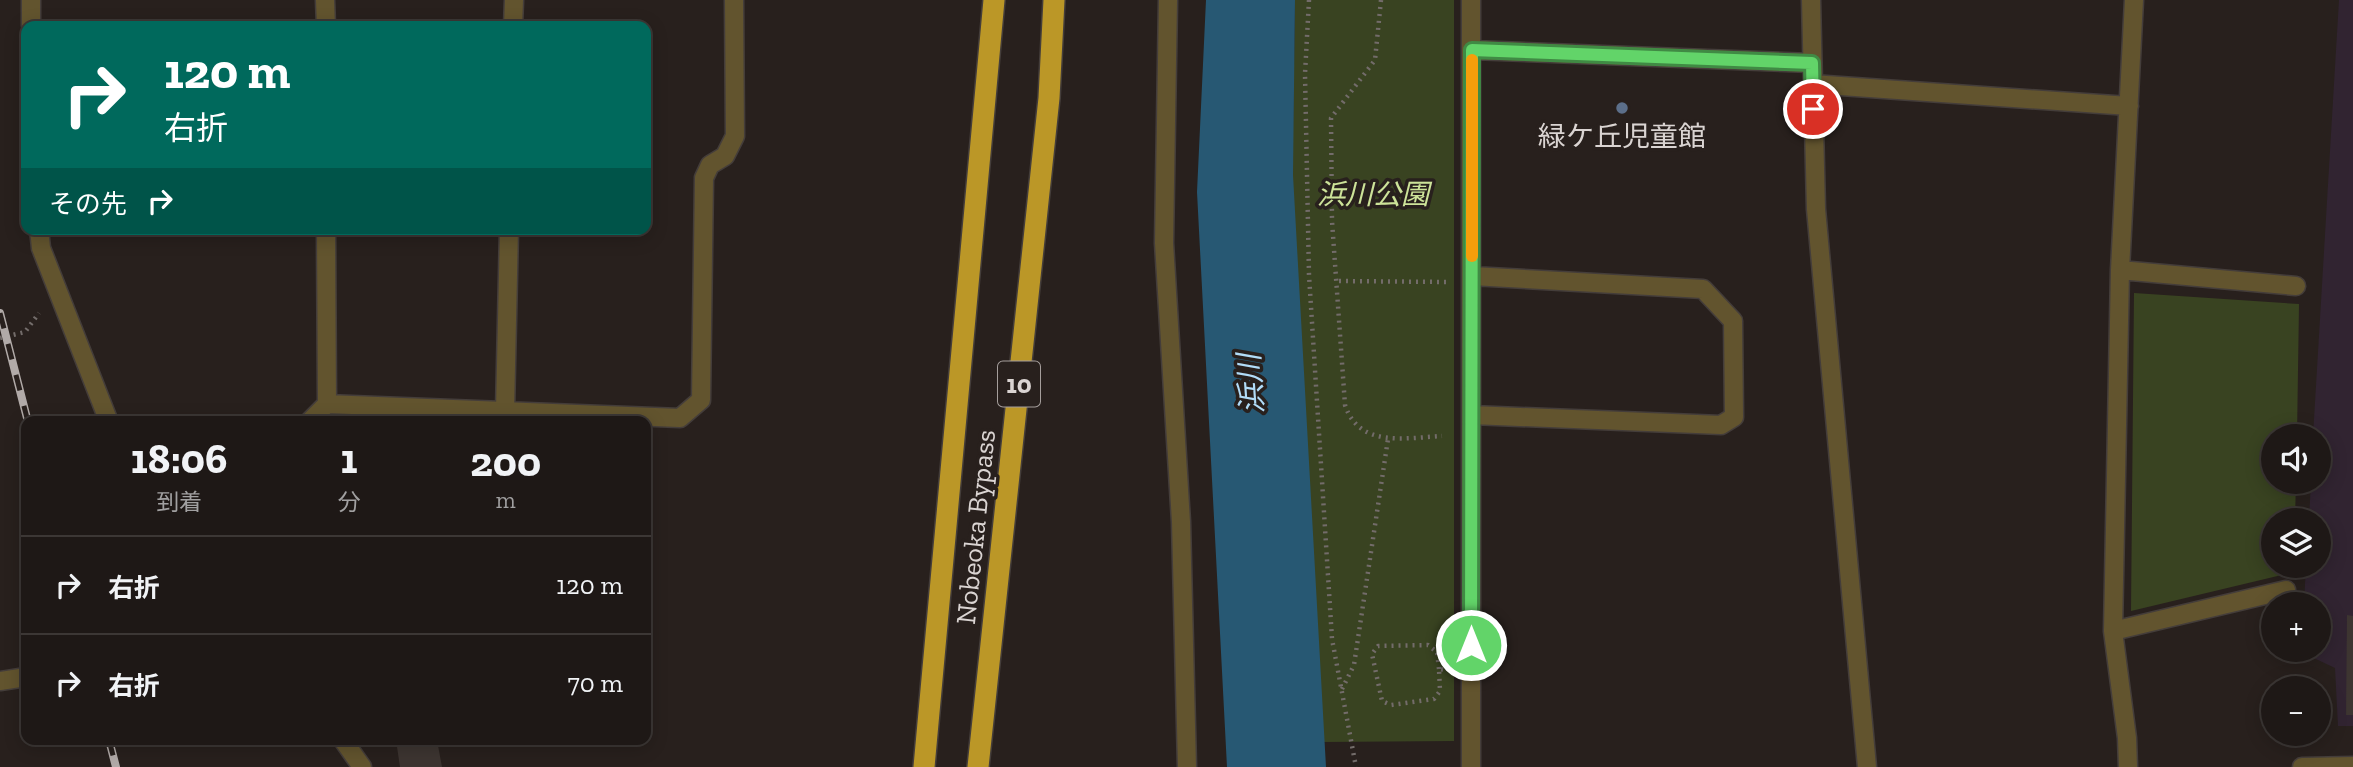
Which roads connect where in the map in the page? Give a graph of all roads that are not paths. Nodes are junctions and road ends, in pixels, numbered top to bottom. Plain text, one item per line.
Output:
1 (31, 0) edge
2 (326, 0) edge
3 (514, 0) edge
4 (734, 0) edge
5 (994, 0) edge
6 (1054, 0) edge
7 (1168, 0) edge
8 (1471, 0) edge
9 (1811, 0) edge
10 (2134, 0) edge
11 (31, 21) edge
12 (326, 21) edge
13 (513, 21) edge
14 (1472, 50) junction
15 (1812, 63) junction
16 (1812, 84) junction
17 (2129, 106) junction
18 (40, 235) edge
19 (326, 235) edge
20 (509, 235) edge
21 (2120, 270) junction
22 (1472, 279) junction
23 (2296, 286) dead end
24 (327, 404) junction
25 (505, 411) junction
26 (1472, 415) junction
27 (107, 416) edge
28 (315, 416) edge
29 (630, 416) edge
30 (651, 417) edge
31 (2286, 590) dead end
32 (2113, 631) junction
33 (21, 678) edge
34 (0, 681) edge
35 (347, 745) edge
36 (2353, 766) edge
37 (362, 767) edge
38 (924, 767) edge
39 (978, 767) edge
40 (1186, 767) edge
41 (1471, 767) edge
42 (1867, 767) edge
43 (2128, 767) edge
44 (2302, 767) edge

1 - 11 street
2 - 12 street
3 - 13 street
4 - 30 street
5 - 38 highway, Nobeoka Bypass / 10
6 - 39 highway, Nobeoka Bypass / 10
7 - 40 street
8 - 14 street
9 - 15 street
10 - 17 street
14 - 15 street
14 - 22 street
15 - 16 street
16 - 17 street
16 - 42 street
17 - 21 street
18 - 27 street
19 - 24 street
20 - 25 street
21 - 23 street
21 - 32 street
22 - 26 street
22 - 26 street
24 - 25 street
24 - 28 street
25 - 29 street
26 - 41 street
31 - 32 street
32 - 43 street
33 - 34 street
35 - 37 street
36 - 44 street

